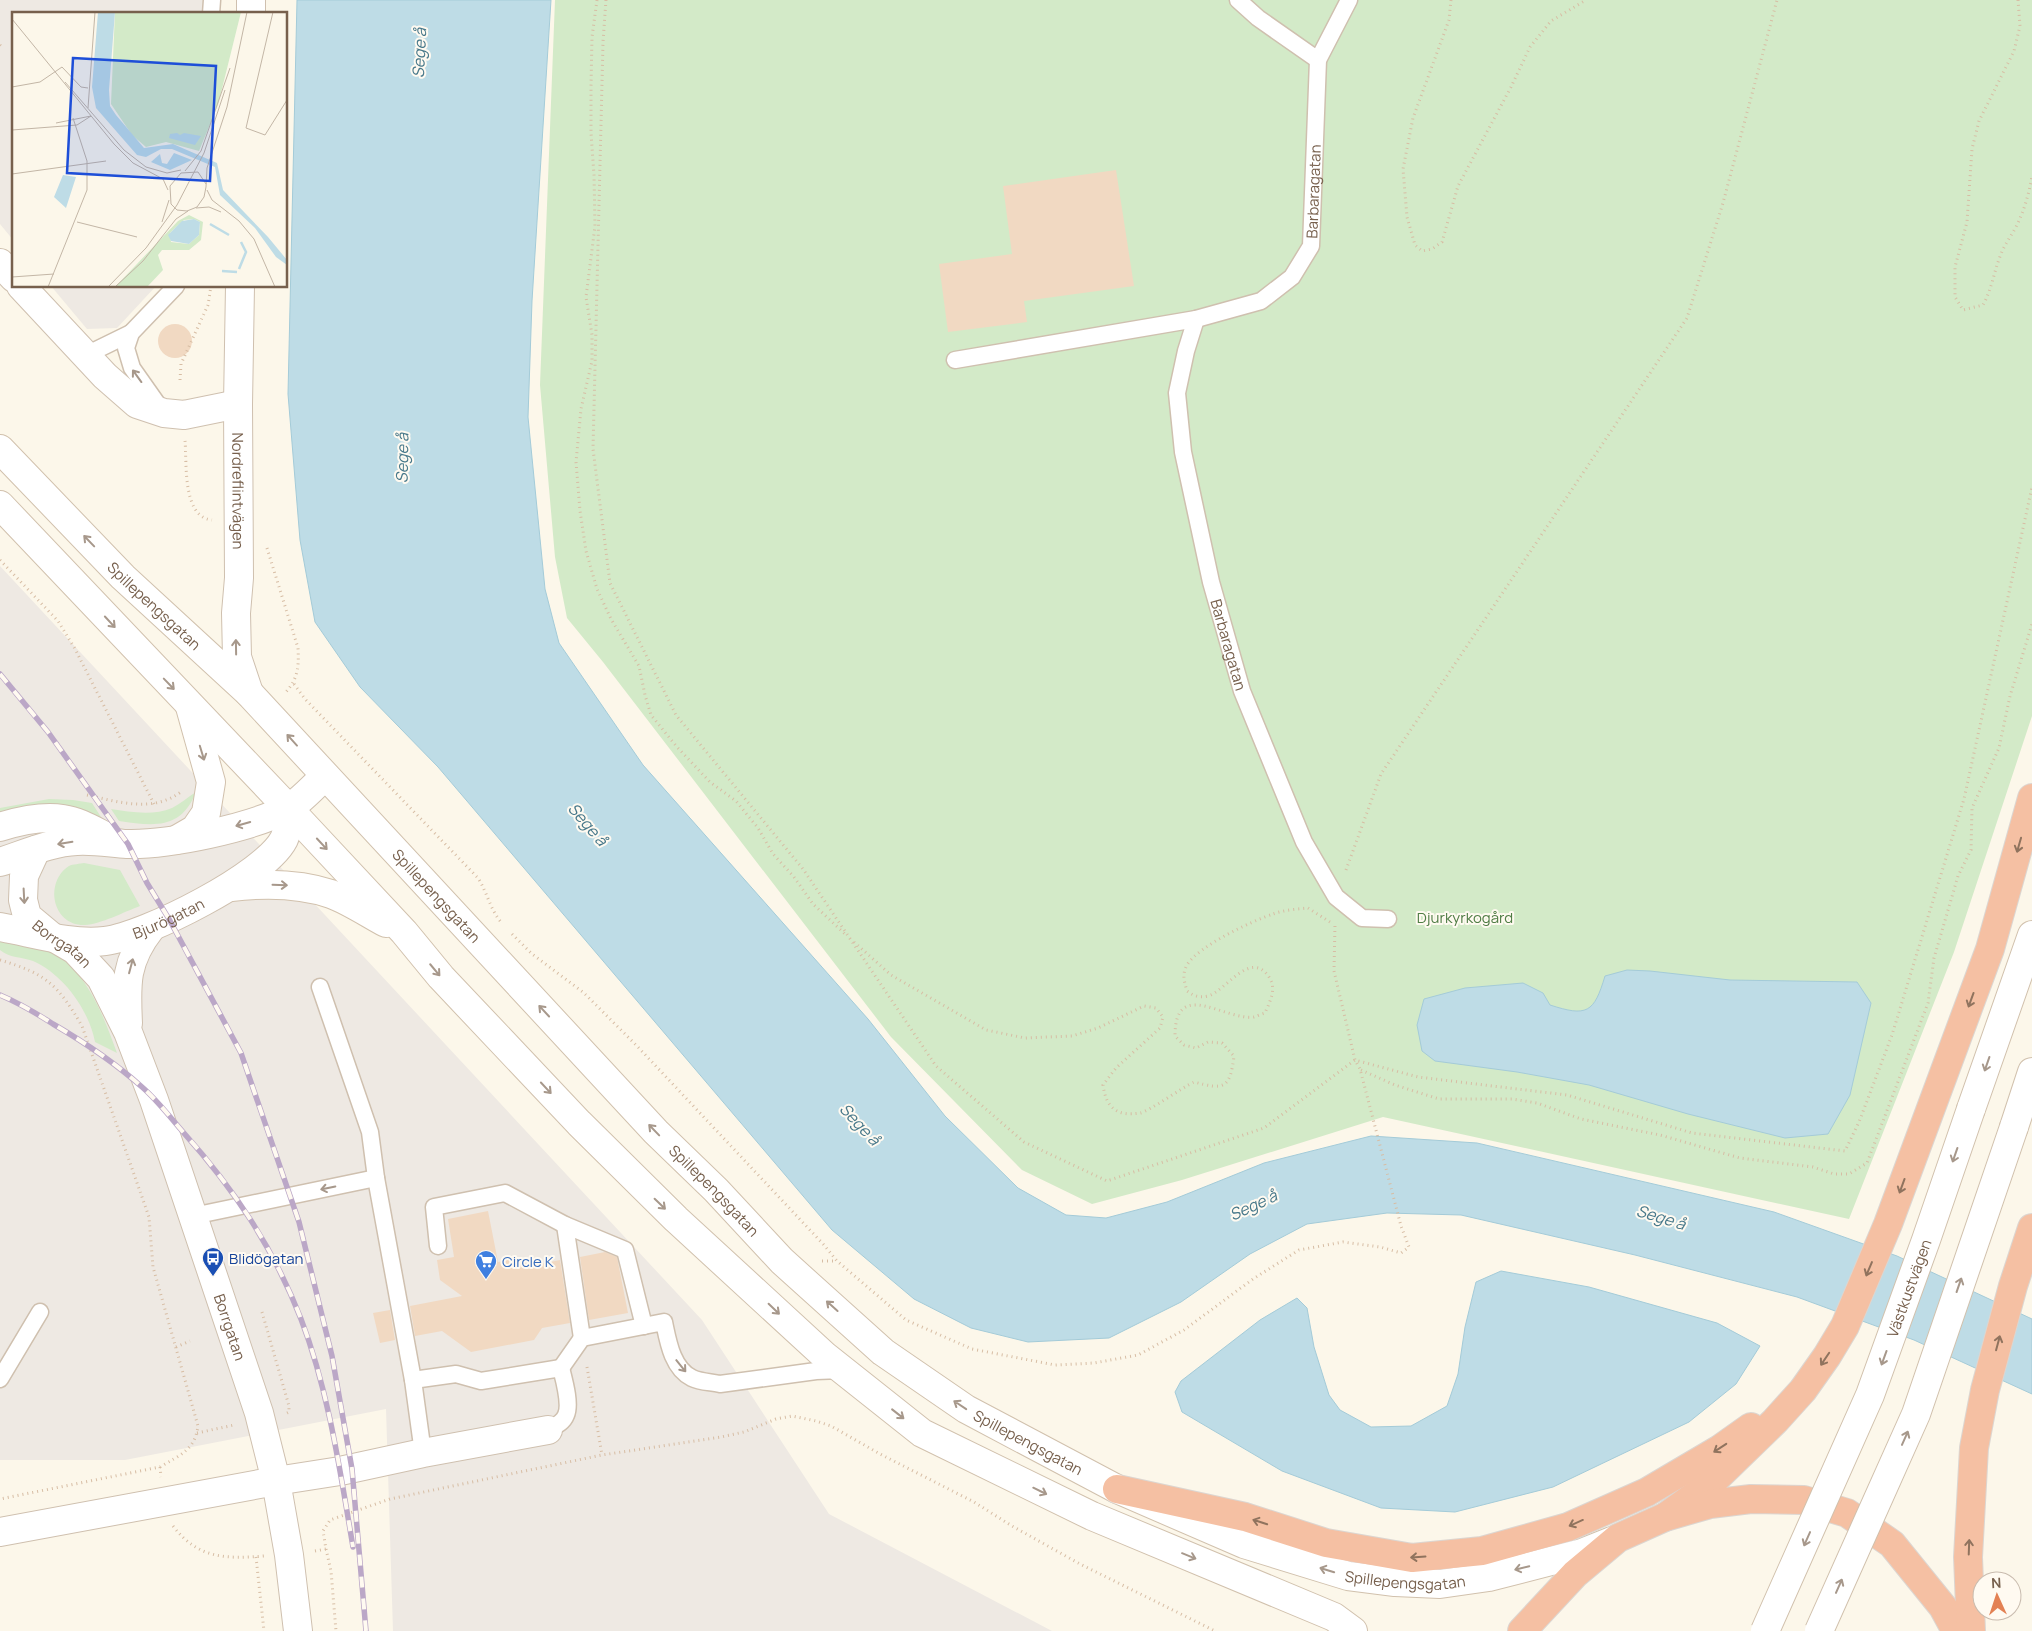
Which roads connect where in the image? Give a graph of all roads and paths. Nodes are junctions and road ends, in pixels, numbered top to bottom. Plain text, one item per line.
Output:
1 (597, 0) edge
2 (606, 0) edge
3 (1238, 0) edge
4 (1349, 0) edge
5 (1451, 0) edge
6 (1586, 0) edge
7 (1777, 0) edge
8 (2018, 0) edge
9 (1318, 60) junction
10 (2032, 176) edge
11 (0, 263) edge
12 (12, 276) edge
13 (23, 288) edge
14 (174, 288) edge
15 (211, 288) edge
16 (240, 288) edge
17 (1196, 318) junction
18 (131, 333) junction
19 (86, 355) junction
20 (956, 360) dead end
21 (180, 380) dead end
22 (238, 404) junction
23 (164, 413) junction
24 (185, 440) dead end
25 (0, 449) edge
26 (2032, 487) edge
27 (0, 505) edge
28 (215, 520) dead end
29 (267, 546) dead end
30 (0, 560) edge
31 (2032, 624) edge
32 (249, 693) junction
33 (189, 706) junction
34 (325, 776) junction
35 (183, 791) dead end
36 (80, 794) dead end
37 (2032, 798) edge
38 (154, 804) junction
39 (289, 809) junction
40 (0, 827) edge
41 (176, 840) junction
42 (119, 843) junction
43 (36, 850) junction
44 (0, 862) edge
45 (231, 886) junction
46 (1336, 897) junction
47 (1388, 919) dead end
48 (502, 924) dead end
49 (1335, 926) junction
50 (0, 927) edge
51 (151, 928) junction
52 (508, 930) dead end
53 (404, 932) junction
54 (51, 936) junction
55 (2032, 936) edge
56 (850, 938) junction
57 (0, 960) edge
58 (320, 987) dead end
59 (128, 1032) junction
60 (1354, 1060) junction
61 (1360, 1069) junction
62 (2032, 1072) edge
63 (376, 1178) junction
64 (193, 1216) junction
65 (565, 1225) junction
66 (2032, 1228) edge
67 (438, 1246) dead end
68 (40, 1312) dead end
69 (644, 1326) junction
70 (582, 1338) junction
71 (190, 1341) dead end
72 (176, 1347) junction
73 (562, 1368) junction
74 (842, 1370) junction
75 (0, 1379) edge
76 (413, 1380) junction
77 (1803, 1390) junction
78 (548, 1430) joint
79 (423, 1453) junction
80 (602, 1455) junction
81 (276, 1481) junction
82 (1117, 1489) junction
83 (0, 1499) edge
84 (165, 1503) junction
85 (1665, 1517) junction
86 (1, 1527) edge
87 (1618, 1538) junction
88 (326, 1549) junction
89 (289, 1554) junction
90 (256, 1557) junction
91 (264, 1631) edge
92 (298, 1631) edge
93 (336, 1631) edge
94 (1215, 1631) edge
95 (1353, 1631) edge
96 (1522, 1631) edge
97 (1765, 1631) edge
98 (1819, 1631) edge
99 (1956, 1631) edge
100 (1971, 1631) edge

1 - 56 path
2 - 56 path
3 - 9 lane
4 - 9 lane, Barbaragatan
5 - 6 path
7 - 46 path
8 - 10 path
9 - 17 lane, Barbaragatan
11 - 12 street
13 - 19 street
14 - 18 lane
15 - 21 path
16 - 22 street, Nordreflintvägen
17 - 20 lane, Barbaragatan
17 - 46 lane, Barbaragatan
18 - 19 lane
23 -> 18 lane
19 - 23 street
22 - 23 street
32 -> 22 street, Nordreflintvägen
24 - 28 path
32 -> 25 street, Spillepengsgatan
26 - 60 path
27 -> 33 street
29 - 48 path
30 - 38 path
31 - 61 path
34 -> 32 street, Spillepengsgatan
33 - 39 street
33 -> 41 street
34 - 39 street
82 -> 34 street, Spillepengsgatan
35 - 38 path
36 - 38 path
37 -> 77 highway
39 -> 41 street
39 - 45 street, Bjurögatan
39 -> 53 street
40 - 42 street
41 - 42 street
42 -> 43 street
43 - 44 street
43 -> 54 street, Borrgatan
45 - 51 street, Bjurögatan
45 -> 53 street
46 - 47 lane, Barbaragatan
46 - 49 path
49 - 56 path
49 - 60 path
50 - 54 street, Bjurögatan
51 - 54 street, Bjurögatan
59 -> 51 street, Borrgatan
52 - 61 path
53 -> 74 street
54 - 59 street, Borrgatan
55 -> 97 street, Västkustvägen, bridge
56 - 60 path
57 - 72 path
58 - 63 lane
59 - 64 street, Borrgatan
60 - 61 path
98 -> 62 street, bridge
63 -> 64 lane
63 - 76 lane
64 - 81 street, Borrgatan
65 - 67 lane
65 - 69 lane
65 - 70 lane
100 -> 66 highway
68 - 75 lane
69 - 70 lane
69 -> 74 lane
70 - 73 lane
70 - 80 path
71 - 72 path
72 - 83 path
73 - 76 lane
73 - 78 lane
74 -> 95 street
76 - 79 lane
77 -> 82 highway
77 - 85 highway
78 - 79 street
79 - 81 street
80 - 88 path
80 - 94 path
81 - 84 street
81 - 89 street, Borrgatan
87 -> 82 street, Spillepengsgatan
84 - 86 street
84 - 90 path
85 - 87 highway
85 - 99 highway
87 - 96 highway
88 - 89 path
88 - 93 path
89 - 90 path
89 - 92 street, Borrgatan
90 - 91 path

